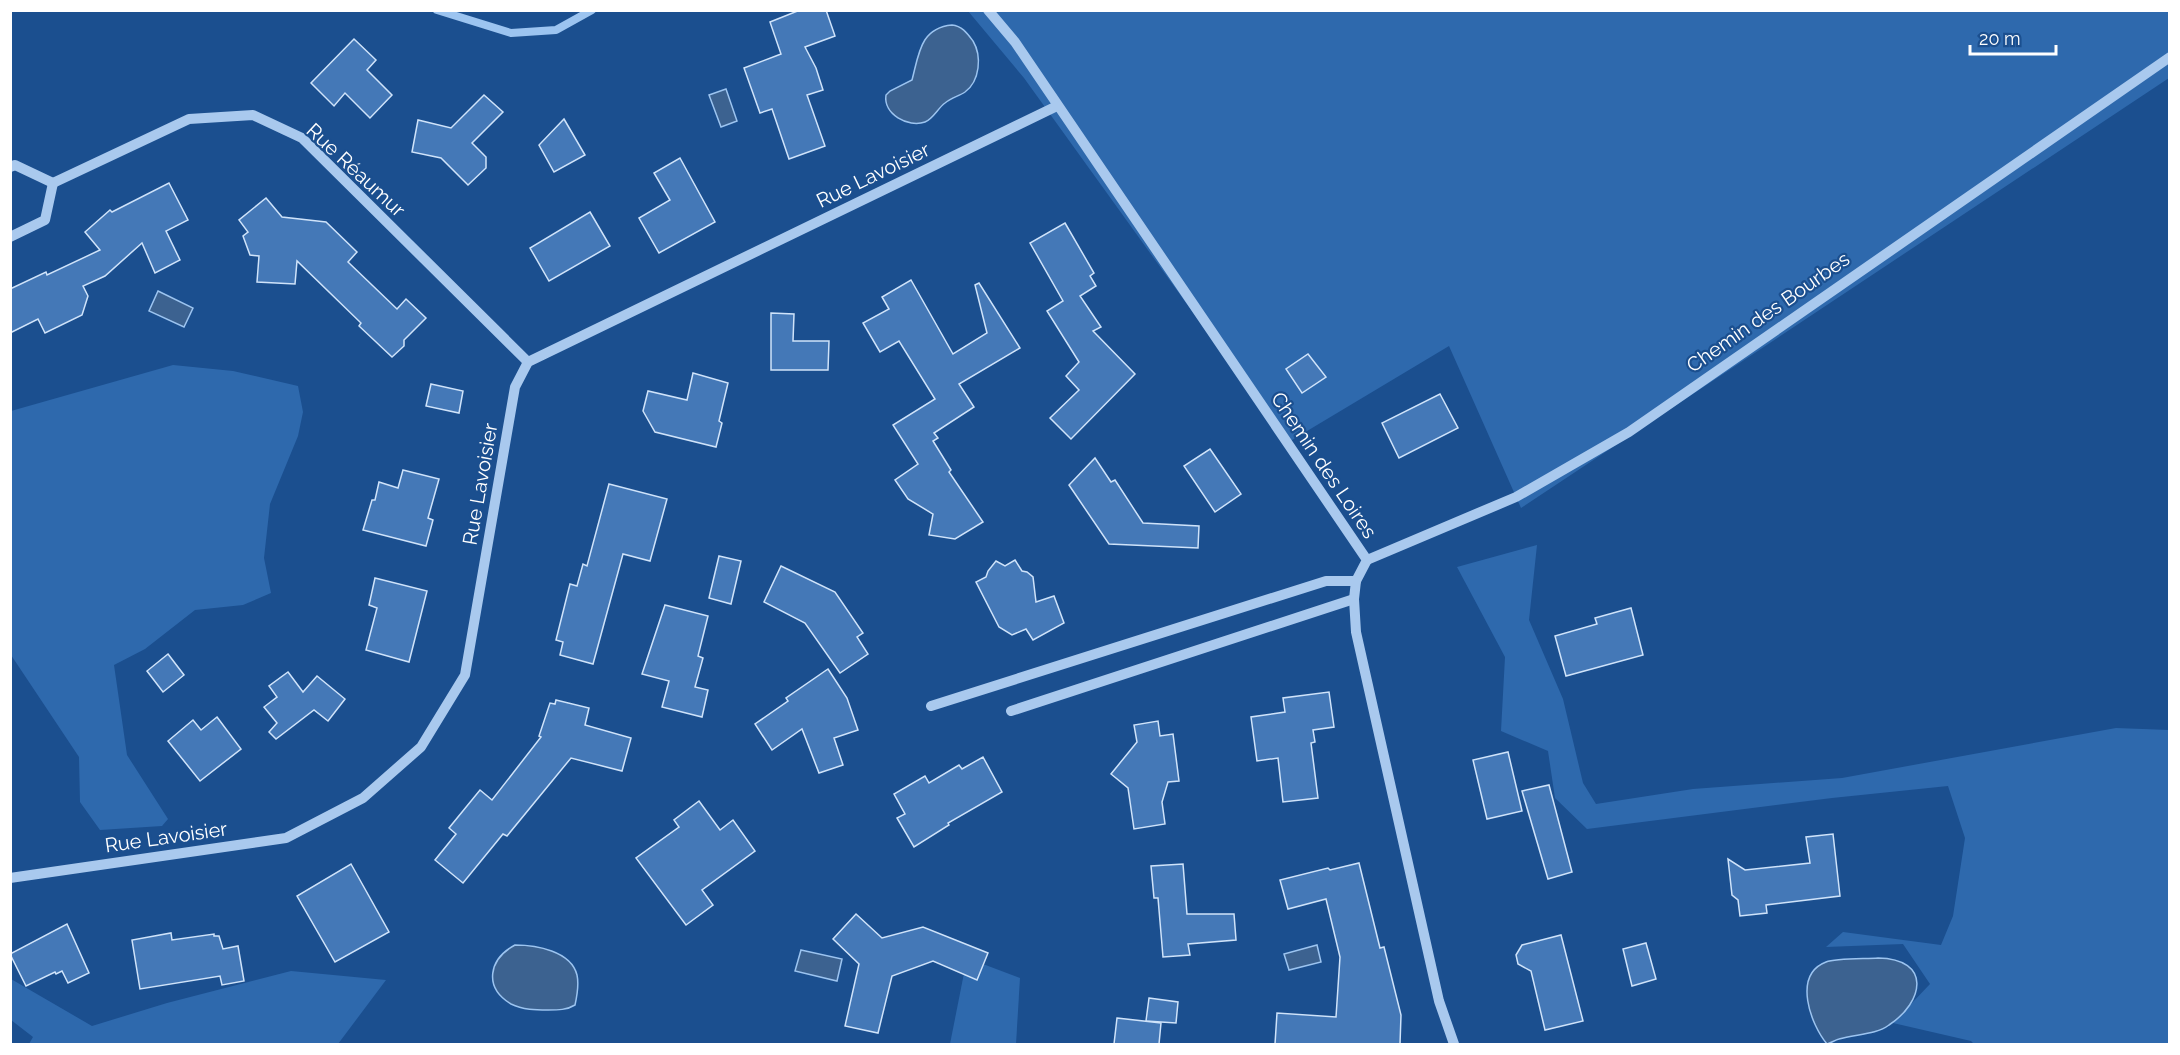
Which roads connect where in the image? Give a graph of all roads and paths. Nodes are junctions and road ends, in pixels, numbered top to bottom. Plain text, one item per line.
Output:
1 (988, 10) edge
2 (2169, 57) edge
3 (1057, 106) junction
4 (10, 167) edge
5 (54, 183) junction
6 (10, 237) edge
7 (528, 362) junction
8 (1367, 560) junction
9 (1356, 581) junction
10 (1354, 599) junction
11 (930, 706) dead end
12 (1011, 711) dead end
13 (10, 878) edge
14 (1454, 1044) edge

1 - 3 street, Chemin des Loires
2 - 8 street, Chemin des Bourbes
3 - 7 street, Rue Lavoisier
3 - 8 street, Chemin des Loires
4 - 5 street
5 - 6 street
5 - 7 street, Rue Réaumur
7 - 13 street, Rue Lavoisier
8 - 9 street, Chemin des Loires
9 - 10 street, Chemin des Loires
9 - 11 street
10 - 12 street
10 - 14 street, Chemin des Loires

